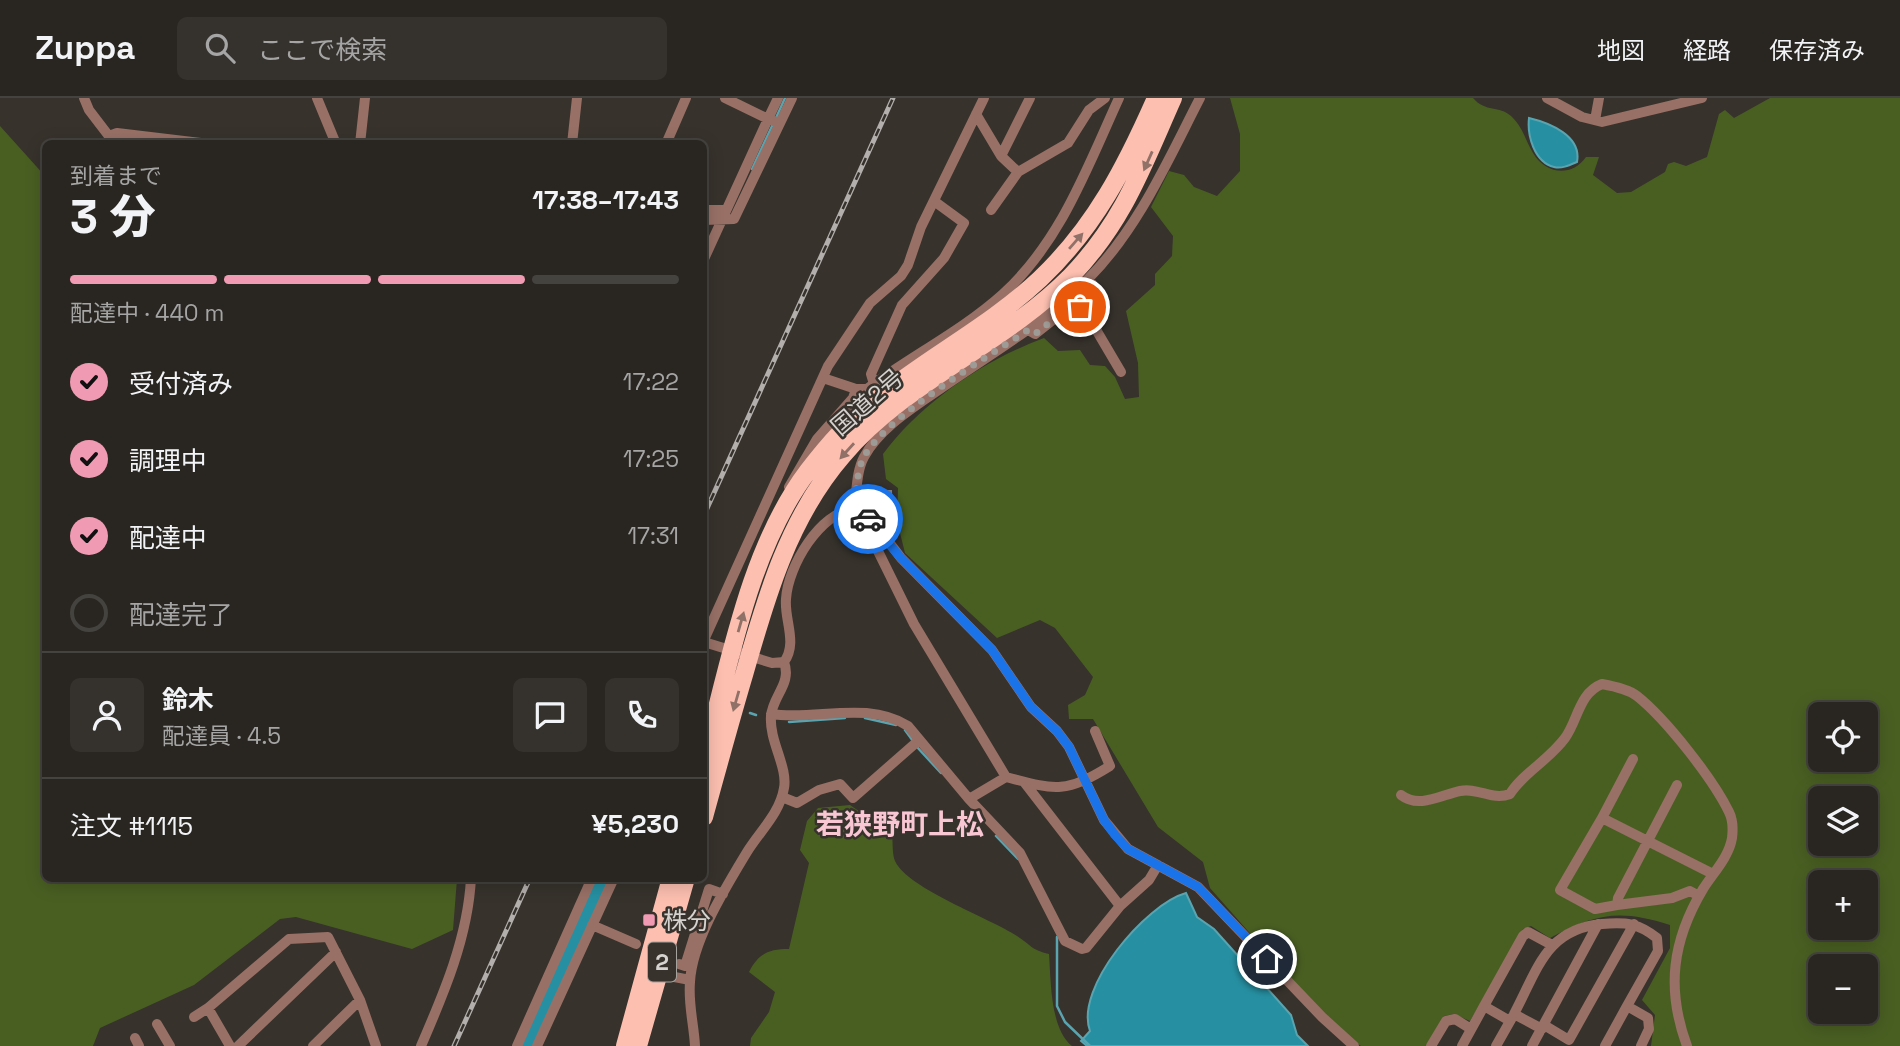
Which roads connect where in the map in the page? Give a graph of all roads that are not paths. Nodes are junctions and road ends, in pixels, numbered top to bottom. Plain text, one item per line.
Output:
1 (84, 98) edge
2 (317, 98) edge
3 (365, 98) edge
4 (577, 98) edge
5 (687, 98) edge
6 (725, 98) edge
7 (778, 98) edge
8 (792, 98) edge
9 (984, 98) edge
10 (1030, 98) edge
11 (1105, 98) edge
12 (1119, 98) edge
13 (1156, 98) edge
14 (1173, 98) edge
15 (1200, 98) edge
16 (1548, 98) edge
17 (1599, 98) edge
18 (1702, 98) edge
19 (976, 114) junction
20 (1595, 120) junction
21 (772, 121) junction
22 (112, 140) edge
23 (176, 140) edge
24 (334, 140) edge
25 (360, 140) edge
26 (572, 140) edge
27 (668, 140) edge
28 (1001, 156) junction
29 (1018, 172) junction
30 (934, 201) junction
31 (990, 210) dead end
32 (707, 211) edge
33 (724, 215) junction
34 (707, 219) edge
35 (707, 253) edge
36 (1085, 283) junction
37 (1121, 372) dead end
38 (823, 378) junction
39 (874, 384) junction
40 (856, 389) junction
41 (854, 509) junction
42 (781, 513) junction
43 (868, 519) junction
44 (707, 634) edge
45 (707, 642) edge
46 (741, 654) junction
47 (784, 662) junction
48 (771, 714) junction
49 (1095, 732) dead end
50 (916, 743) junction
51 (707, 750) edge
52 (1633, 759) dead end
53 (1006, 777) junction
54 (1086, 781) junction
55 (1024, 782) junction
56 (1677, 785) dead end
57 (1402, 795) dead end
58 (782, 797) junction
59 (969, 799) junction
60 (707, 804) edge
61 (1602, 818) junction
62 (1647, 840) junction
63 (1158, 865) junction
64 (1713, 874) junction
65 (471, 882) edge
66 (590, 882) edge
67 (612, 882) edge
68 (670, 882) edge
69 (685, 882) edge
70 (723, 894) junction
71 (1699, 896) junction
72 (1618, 905) junction
73 (1120, 906) junction
74 (1598, 924) junction
75 (1634, 924) junction
76 (592, 925) junction
77 (636, 944) dead end
78 (1552, 945) junction
79 (336, 952) junction
80 (679, 964) dead end
81 (659, 974) junction
82 (690, 980) junction
83 (360, 1000) junction
84 (1483, 1006) junction
85 (1627, 1006) junction
86 (208, 1008) junction
87 (194, 1017) dead end
88 (1512, 1017) junction
89 (157, 1024) dead end
90 (1543, 1027) junction
91 (1471, 1029) junction
92 (1568, 1043) edge
93 (170, 1046) edge
94 (230, 1046) edge
95 (238, 1046) edge
96 (313, 1046) edge
97 (376, 1046) edge
98 (421, 1046) edge
99 (517, 1046) edge
100 (537, 1046) edge
101 (625, 1046) edge
102 (638, 1046) edge
103 (695, 1046) edge
104 (1354, 1046) edge
105 (1431, 1046) edge
106 (1461, 1046) edge
107 (1496, 1046) edge
108 (1532, 1046) edge
109 (1605, 1046) edge
110 (1641, 1046) edge
111 (1687, 1046) edge

1 - 22 street
2 - 24 street
3 - 25 street
4 - 26 street
5 - 27 street
6 - 21 street
7 - 21 street
8 - 33 street
9 - 19 street
10 - 28 street
11 - 29 street
12 - 39 street
42 -> 13 highway, 国道2号
14 -> 46 highway, 国道2号
15 - 36 street
16 - 20 street
17 - 20 street
18 - 20 street
19 - 28 street
19 - 30 street
21 - 33 street
22 - 23 street
28 - 29 street
29 - 31 street
30 - 38 street
30 - 39 street
32 - 33 street
33 - 34 street
33 - 35 street
36 - 37 street
36 - 41 street
38 - 40 street
38 - 44 street
39 - 40 street
40 - 42 street
41 - 43 street
41 - 47 street
46 -> 42 highway, 国道2号
43 - 53 street
43 - 54 street
45 - 46 street
46 - 47 street
46 - 51 highway, 国道2号
46 -> 60 highway, 国道2号
47 - 48 street
48 - 50 street
48 - 58 street
49 - 54 street
50 - 58 street
50 - 59 street
52 - 61 street
53 - 55 street
53 - 59 street
54 - 55 street
54 - 63 street
55 - 73 street
56 - 62 street
57 - 64 street
58 - 70 street
59 - 73 street
61 - 62 street
61 - 72 street
62 - 64 street
62 - 72 street
63 - 73 street
63 - 104 street
64 - 71 street
65 - 98 street
66 - 99 street
67 - 76 street
68 - 101 highway, 2
69 - 81 highway, 2
70 - 80 street
70 - 82 street
71 - 72 street
71 - 111 street
74 - 75 street
74 - 78 street
74 - 90 street
75 - 85 street
75 - 92 street
76 - 77 street
76 - 100 street
78 - 84 street
78 - 88 street
79 - 83 street
79 - 86 street
79 - 95 street
81 - 82 street
81 - 102 highway, 2
82 - 103 street
83 - 96 street
83 - 97 street
84 - 88 street
84 - 91 street
85 - 109 street
85 - 110 street
86 - 87 street
86 - 94 street
88 - 90 street
88 - 107 street
89 - 93 street
90 - 92 street
90 - 108 street
91 - 105 street
91 - 106 street

